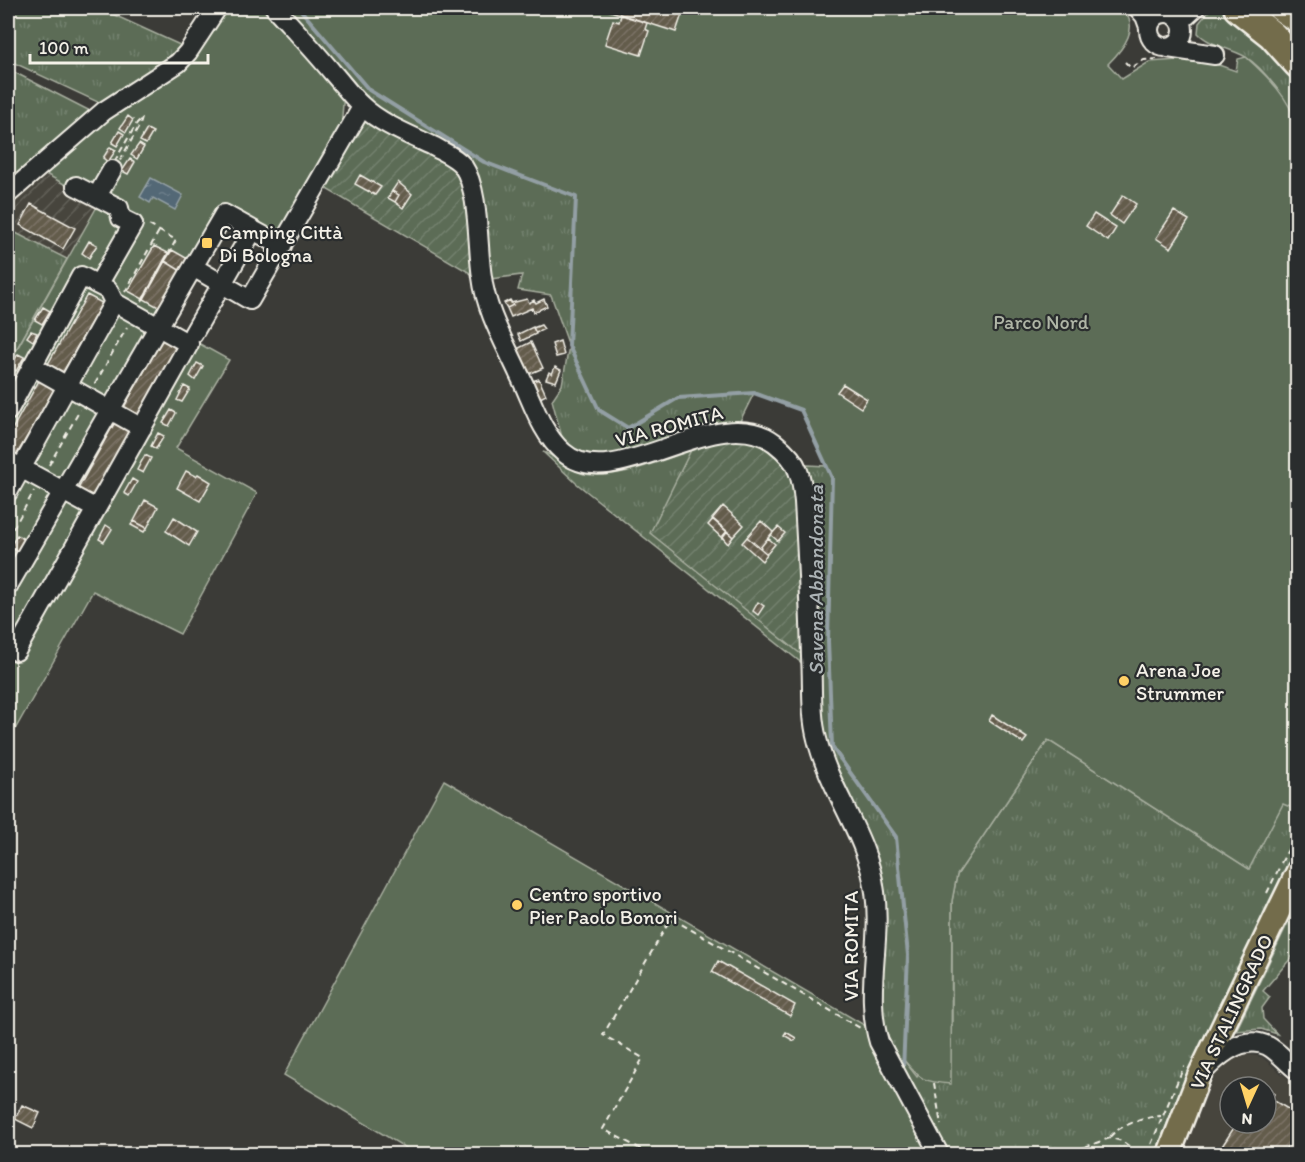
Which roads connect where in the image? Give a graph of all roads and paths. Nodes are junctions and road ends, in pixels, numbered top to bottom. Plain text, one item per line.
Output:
1 (217, 8) edge
2 (275, 8) edge
3 (1138, 8) edge
4 (1195, 8) edge
5 (1238, 8) edge
6 (1253, 8) edge
7 (1282, 8) edge
8 (1156, 10) edge
9 (1298, 20) edge
10 (1182, 26) junction
11 (1149, 27) junction
12 (1298, 42) edge
13 (1168, 48) junction
14 (1298, 64) edge
15 (362, 107) junction
16 (112, 170) junction
17 (76, 186) dead end
18 (8, 194) edge
19 (97, 196) junction
20 (133, 224) junction
21 (253, 230) junction
22 (159, 231) junction
23 (282, 246) junction
24 (193, 267) junction
25 (222, 284) junction
26 (98, 285) junction
27 (116, 304) junction
28 (135, 314) junction
29 (159, 326) junction
30 (193, 334) dead end
31 (32, 366) junction
32 (67, 386) junction
33 (87, 397) junction
34 (110, 410) junction
35 (8, 411) edge
36 (142, 428) junction
37 (14, 464) edge
38 (41, 480) junction
39 (63, 491) junction
40 (8, 492) edge
41 (96, 509) junction
42 (8, 538) edge
43 (8, 586) edge
44 (8, 646) edge
45 (1298, 871) edge
46 (862, 1029) dead end
47 (1191, 1071) junction
48 (1298, 1071) edge
49 (934, 1083) dead end
50 (1161, 1116) junction
51 (944, 1131) dead end
52 (1110, 1138) junction
53 (650, 1155) edge
54 (939, 1155) edge
55 (1065, 1155) edge
56 (1139, 1155) edge
57 (1147, 1155) edge
58 (1169, 1155) edge

1 - 18 street
2 - 15 street, VIA ROMITA
3 - 11 street
4 - 10 street
5 - 14 highway
6 - 12 highway
7 - 9 highway
8 - 10 street
8 - 11 street
10 - 13 street
10 - 13 street
11 - 13 street
15 - 23 street
15 - 54 street, VIA ROMITA
16 - 16 path
16 - 19 street
17 - 19 street
19 - 20 street
20 - 22 path
20 - 26 street
21 - 23 street
21 - 24 street
21 - 25 street
22 - 27 path
22 - 28 path
23 - 25 street
24 - 25 street
24 - 29 street
25 - 30 street
26 - 27 street
26 - 31 street
27 - 28 street
27 - 32 street
28 - 29 street
28 - 33 path
29 - 34 street
29 - 36 street
31 - 32 street
31 - 35 street
32 - 33 street
32 - 37 street
33 - 34 street
33 - 38 path
34 - 36 street
34 - 39 street
36 - 41 street
37 - 38 street
37 - 40 street
38 - 39 street
38 - 42 path
39 - 41 street
39 - 43 street
41 - 44 street
45 - 47 main road, VIA STALINGRADO
46 - 53 path
47 - 48 street
47 - 50 path
47 - 58 main road, VIA STALINGRADO
49 - 51 path
50 - 52 path
50 - 57 path
52 - 55 path
52 - 56 path

